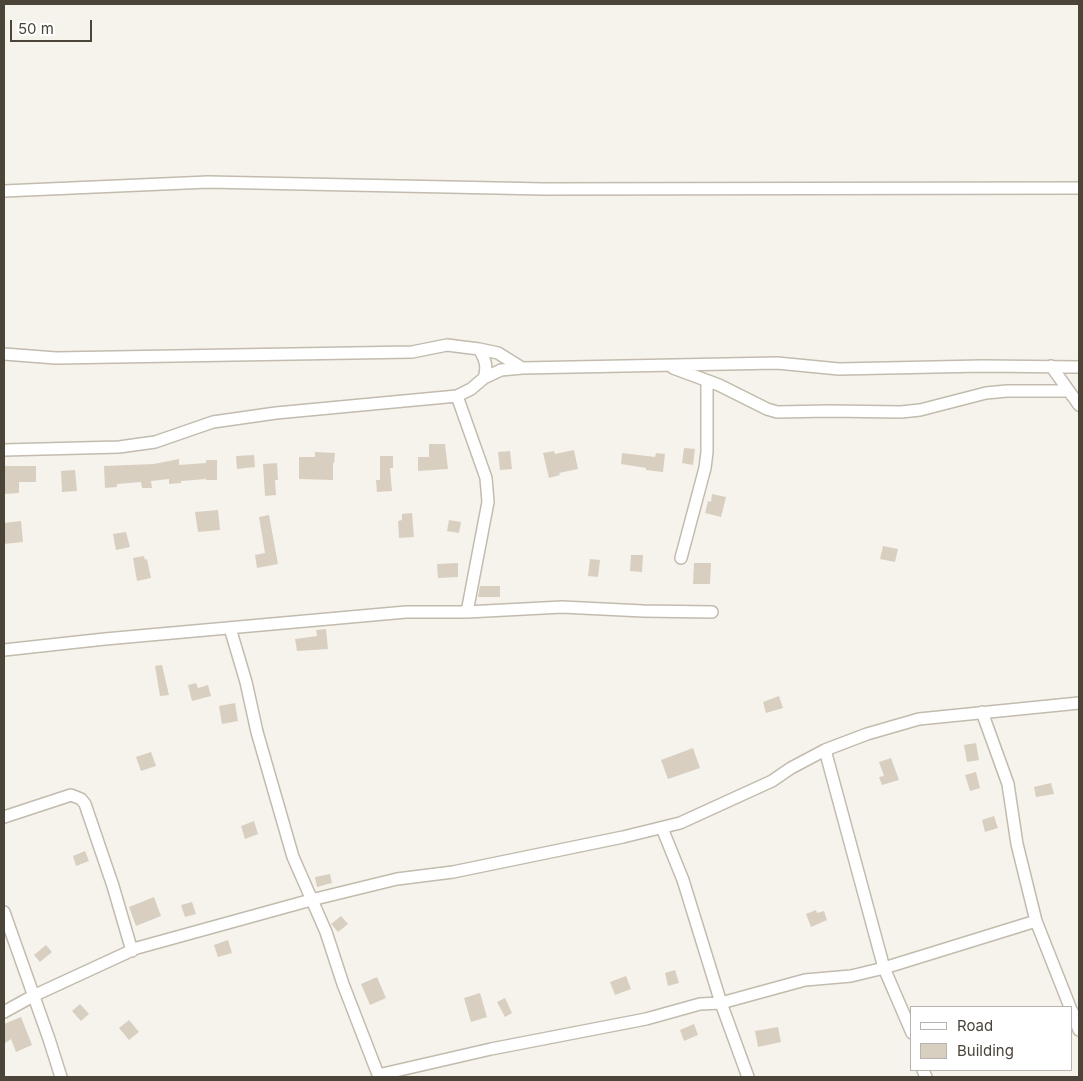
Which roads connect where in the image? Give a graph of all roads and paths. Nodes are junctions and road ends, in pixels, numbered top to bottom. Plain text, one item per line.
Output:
1 (1079, 188) edge
2 (4, 191) edge
3 (479, 349) junction
4 (4, 354) edge
5 (666, 366) junction
6 (1052, 366) junction
7 (1079, 367) edge
8 (522, 368) junction
9 (484, 378) junction
10 (707, 381) junction
11 (1069, 391) junction
12 (457, 396) junction
13 (1079, 405) edge
14 (4, 450) edge
15 (681, 558) dead end
16 (467, 612) junction
17 (712, 612) dead end
18 (230, 628) junction
19 (4, 650) edge
20 (1079, 703) edge
21 (982, 712) junction
22 (826, 750) junction
23 (4, 817) edge
24 (662, 828) junction
25 (311, 900) junction
26 (4, 912) edge
27 (1036, 921) junction
28 (132, 951) junction
29 (884, 968) junction
30 (33, 996) junction
31 (721, 1003) junction
32 (1070, 1006) edge
33 (4, 1012) edge
34 (1073, 1014) edge
35 (910, 1028) edge
36 (1079, 1030) edge
37 (378, 1076) edge
38 (61, 1077) edge
39 (748, 1077) edge

1 - 2 street
3 - 4 street
3 - 8 street
3 - 9 street
5 - 6 street
5 - 8 street
5 - 10 street
6 - 7 street
6 - 11 street
8 - 9 street
9 - 12 street
10 - 11 street
10 - 15 street
11 - 13 street
12 - 14 street
12 - 16 street
16 - 17 street
16 - 18 street
18 - 19 street
18 - 25 street
20 - 21 street
21 - 22 street
21 - 27 street
22 - 24 street
22 - 29 street
23 - 28 street
24 - 25 street
24 - 31 street
25 - 28 street
25 - 37 street
26 - 30 street
27 - 29 street
27 - 32 street
28 - 30 street
29 - 31 street
29 - 35 street
30 - 33 street
30 - 38 street
31 - 37 street
31 - 39 street
34 - 36 street

